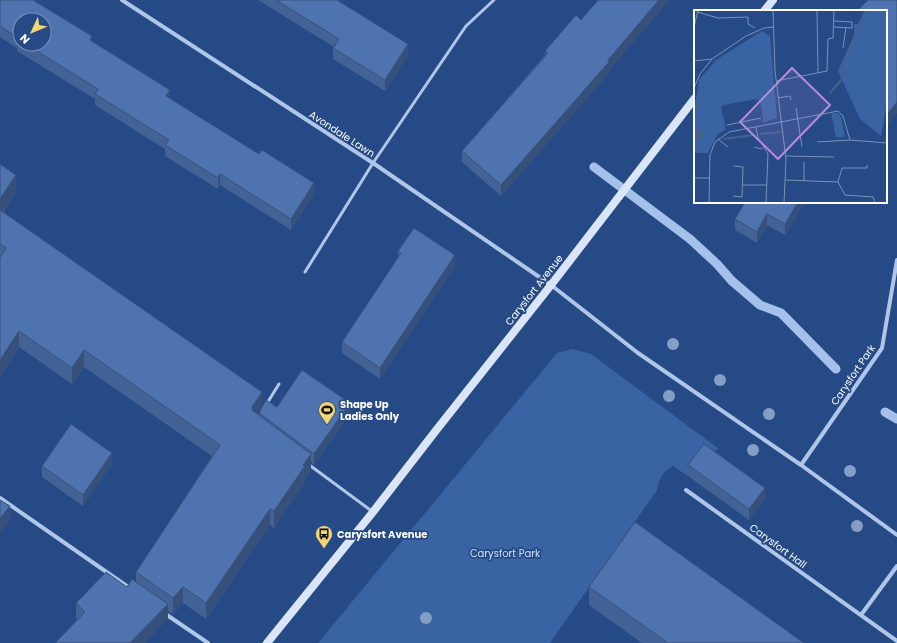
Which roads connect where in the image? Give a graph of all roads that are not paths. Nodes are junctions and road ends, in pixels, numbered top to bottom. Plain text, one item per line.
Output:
1 (122, 0) edge
2 (494, 0) edge
3 (773, 0) edge
4 (765, 10) edge
5 (694, 99) edge
6 (373, 163) junction
7 (897, 260) edge
8 (305, 272) dead end
9 (551, 285) junction
10 (279, 384) dead end
11 (265, 407) edge
12 (303, 461) edge
13 (801, 465) junction
14 (686, 490) dead end
15 (0, 498) edge
16 (373, 512) junction
17 (897, 535) edge
18 (897, 566) edge
19 (136, 593) edge
20 (162, 611) edge
21 (861, 615) junction
22 (897, 641) edge
23 (208, 643) edge
24 (267, 643) edge

1 - 6 street, Avondale Lawn
2 - 6 lane
3 - 4 main road
5 - 9 main road, Carysfort Avenue
6 - 8 lane
6 - 9 street, Avondale Lawn
7 - 13 street, Carysfort Park
9 - 13 street
9 - 16 main road, Carysfort Avenue
10 - 11 lane
12 - 16 lane
13 - 17 street
14 - 21 street, Carysfort Hall
15 - 19 street
16 - 24 main road, Carysfort Avenue
18 - 21 street
20 - 23 street
21 - 22 street, Carysfort Hall

